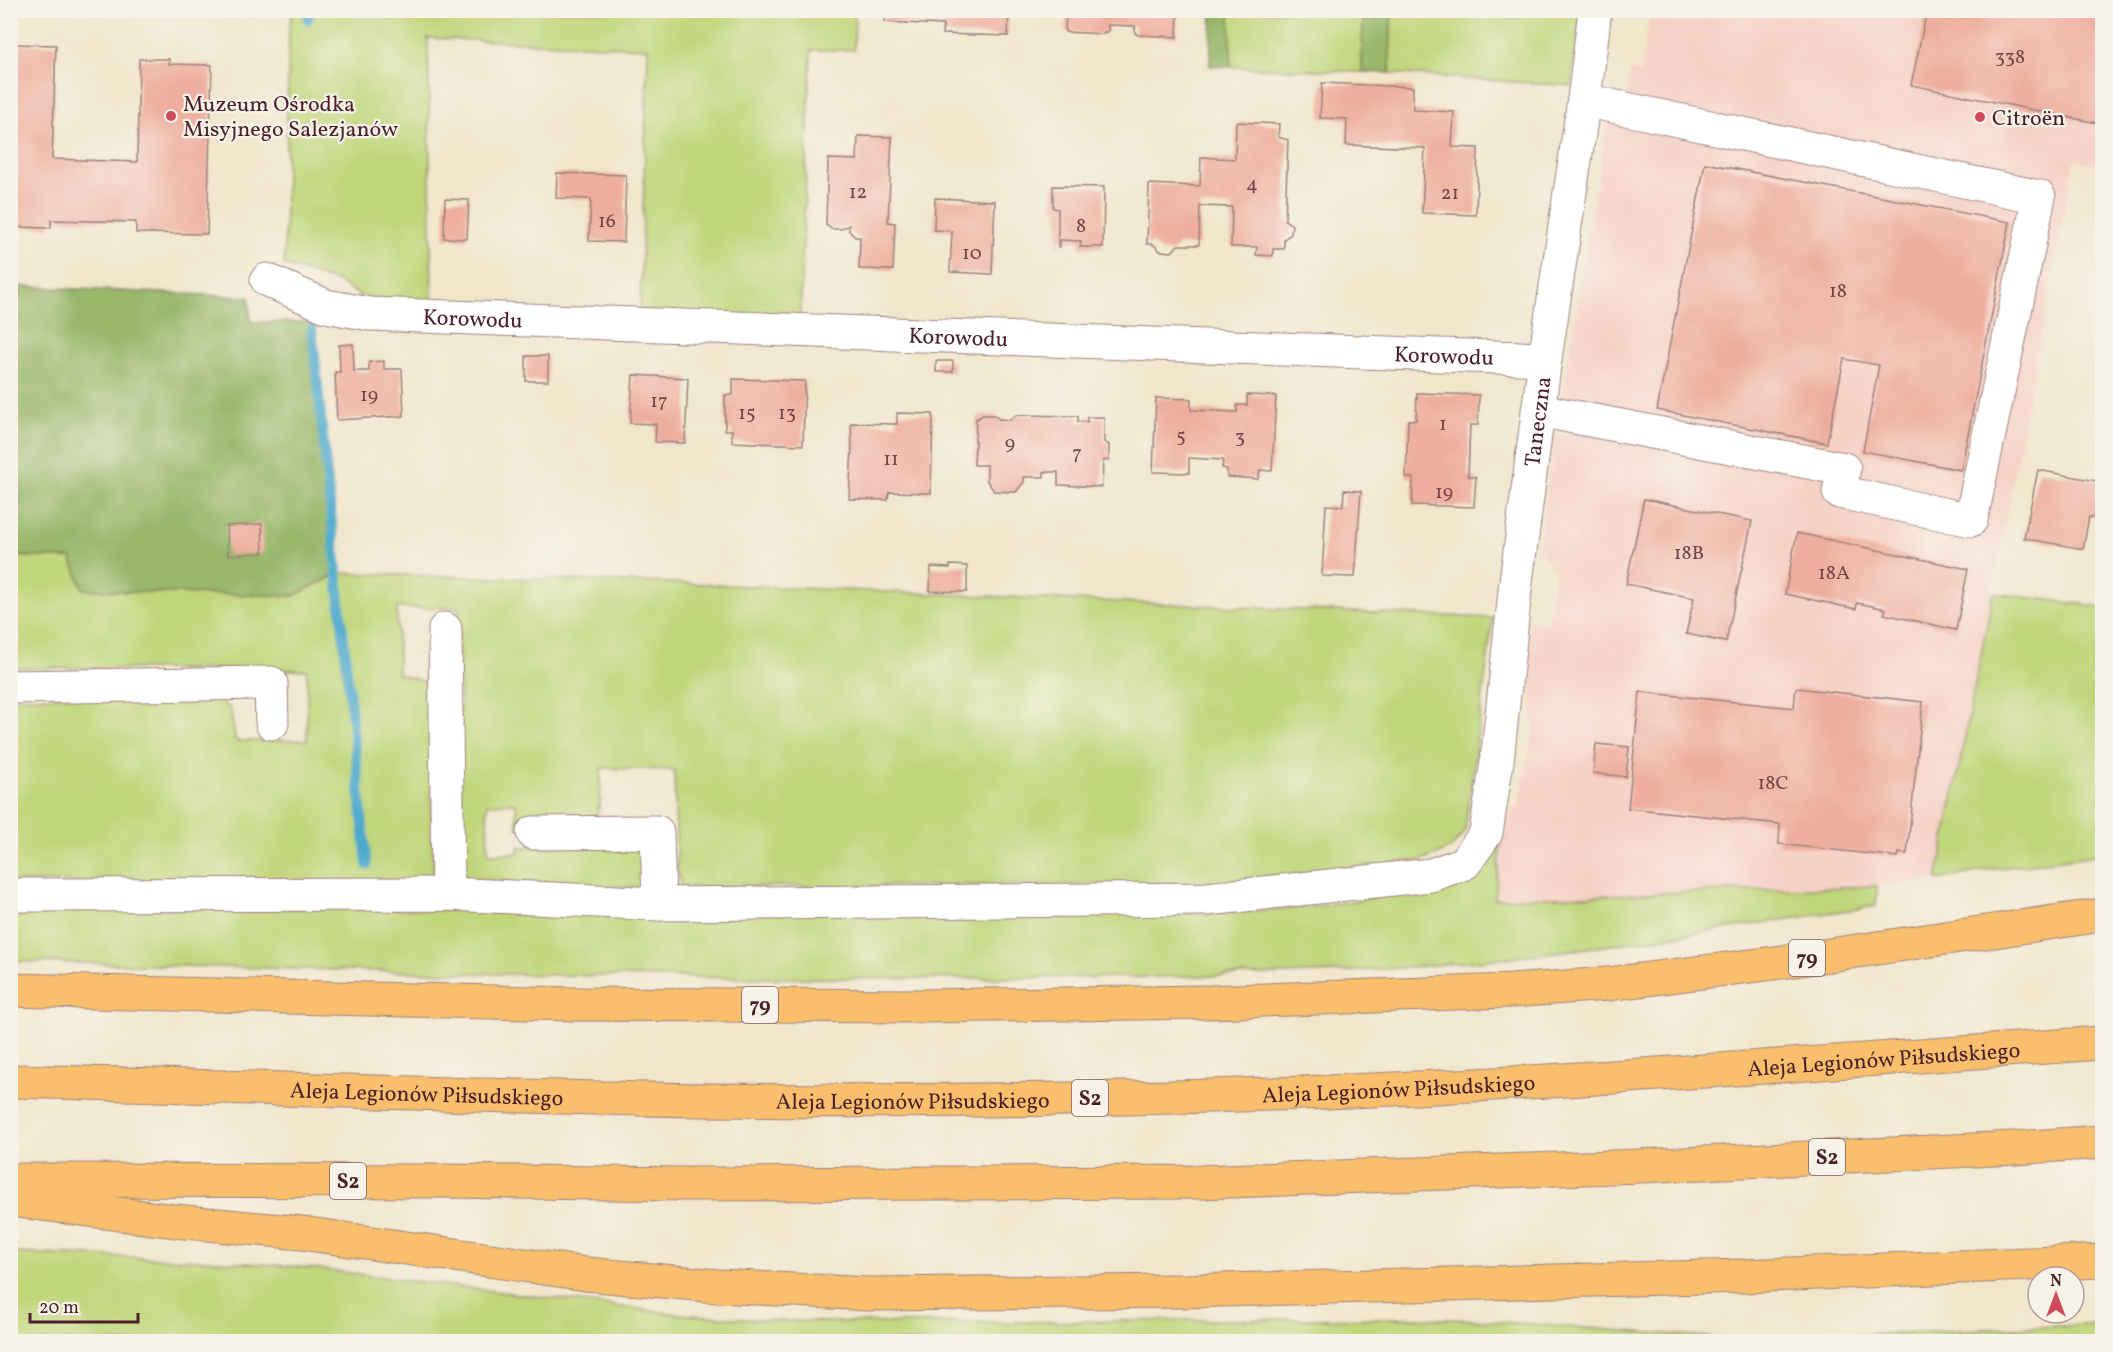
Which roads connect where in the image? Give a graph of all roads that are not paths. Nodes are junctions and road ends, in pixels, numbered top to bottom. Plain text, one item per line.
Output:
1 (1595, 10) edge
2 (1584, 100) junction
3 (267, 280) dead end
4 (1545, 359) junction
5 (1538, 410) junction
6 (445, 629) dead end
7 (10, 687) edge
8 (272, 723) dead end
9 (533, 833) dead end
10 (448, 894) junction
11 (10, 895) edge
12 (659, 904) junction
13 (2103, 915) edge
14 (10, 990) edge
15 (2103, 1043) edge
16 (10, 1081) edge
17 (2103, 1142) edge
18 (10, 1180) edge
19 (10, 1200) edge
20 (2103, 1261) edge

1 - 2 street, Taneczna
2 - 4 street, Taneczna
2 - 5 street
3 - 4 street, Korowodu
4 - 5 street, Taneczna
5 - 12 street, Taneczna
6 - 10 street
7 - 8 street
9 - 12 street
10 - 11 street
10 - 12 street
13 - 14 highway, 79
15 - 16 highway, Aleja Legionów Piłsudskiego / S2
17 - 18 highway, S2
19 - 20 highway

